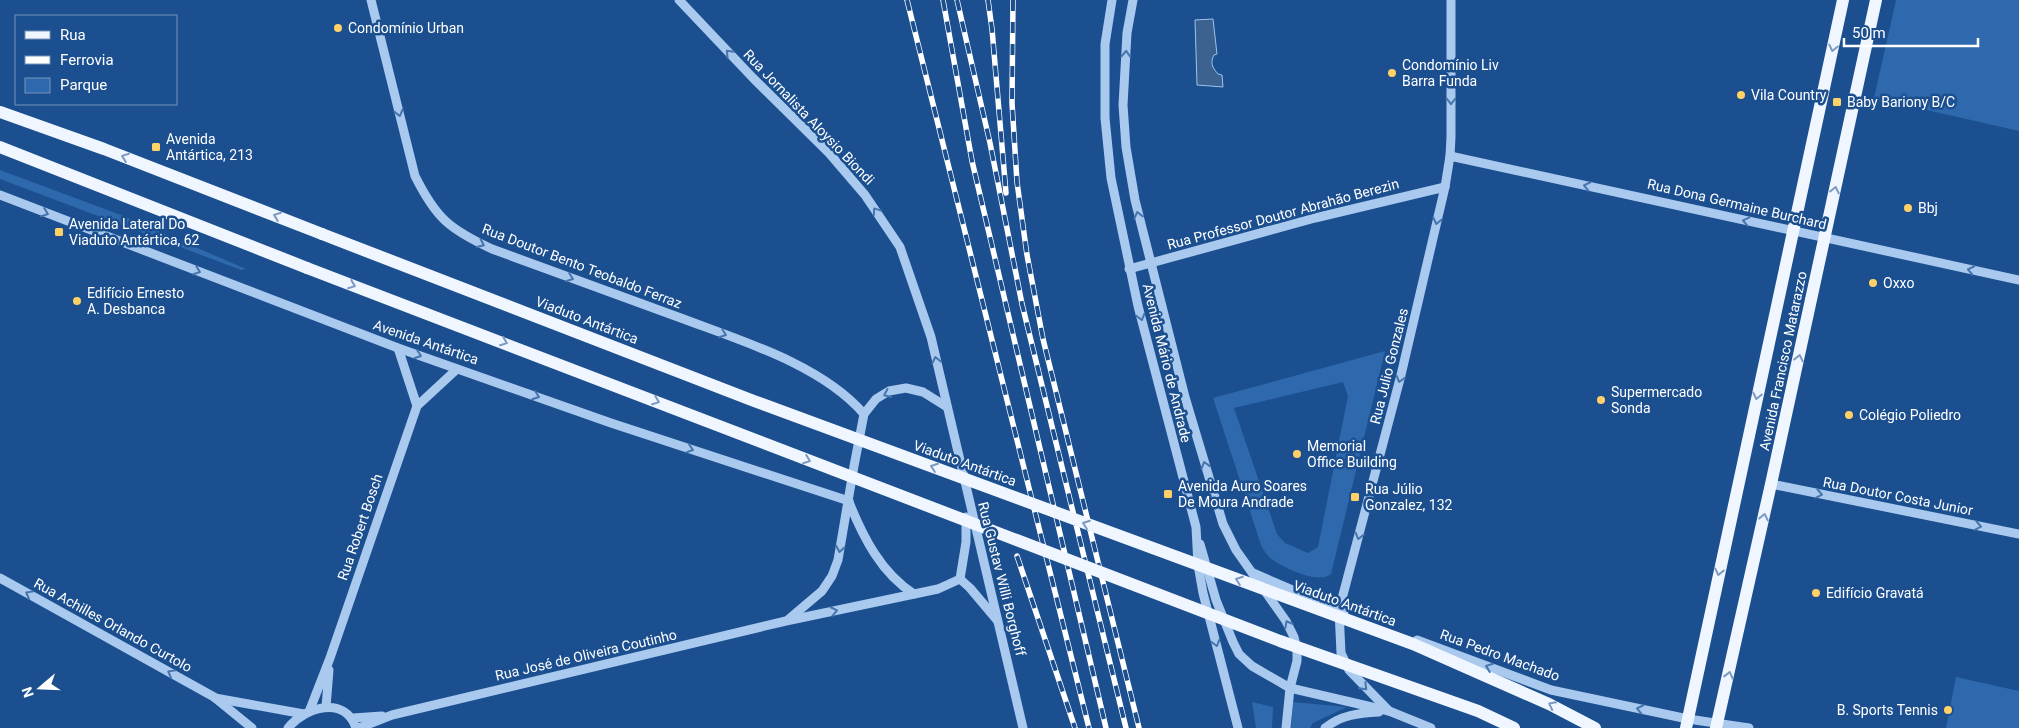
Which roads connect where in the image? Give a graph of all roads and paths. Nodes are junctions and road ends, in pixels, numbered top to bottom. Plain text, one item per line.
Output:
1 (371, 0) edge
2 (679, 0) edge
3 (1112, 0) edge
4 (1133, 0) edge
5 (1451, 0) edge
6 (1843, 0) edge
7 (1876, 0) edge
8 (0, 112) edge
9 (0, 146) edge
10 (1450, 156) junction
11 (1445, 187) junction
12 (0, 195) edge
13 (1794, 231) junction
14 (1825, 238) junction
15 (1150, 263) junction
16 (1129, 269) junction
17 (2019, 280) edge
18 (398, 348) junction
19 (457, 369) junction
20 (417, 406) junction
21 (946, 408) junction
22 (864, 414) junction
23 (1771, 484) junction
24 (968, 497) junction
25 (849, 501) junction
26 (1196, 527) junction
27 (2019, 534) edge
28 (1252, 572) junction
29 (0, 578) edge
30 (960, 579) junction
31 (914, 594) junction
32 (1339, 610) junction
33 (786, 621) junction
34 (998, 622) junction
35 (330, 658) junction
36 (1290, 688) junction
37 (214, 697) junction
38 (326, 707) junction
39 (1389, 711) junction
40 (307, 713) junction
41 (392, 715) junction
42 (353, 718) junction
43 (1687, 724) edge
44 (1717, 725) edge
45 (252, 728) edge
46 (288, 728) edge
47 (358, 728) edge
48 (1023, 728) edge
49 (1238, 728) edge
50 (1286, 728) edge
51 (1325, 728) edge
52 (1431, 728) edge
53 (1514, 728) edge
54 (1595, 728) edge
55 (1749, 728) edge

1 -> 22 street, Rua Doutor Bento Teobaldo Ferraz
21 -> 2 street, Rua Jornalista Aloysio Biondi
3 - 16 street, Avenida Mário de Andrade
15 -> 4 street, Avenida Mário de Andrade
5 -> 10 street, Rua Julio Gonzales
6 -> 13 main road, Avenida Francisco Matarazzo
14 -> 7 main road, Avenida Francisco Matarazzo
54 -> 8 main road, Viaduto Antártica, bridge
9 -> 53 main road, bridge
10 - 11 street, Rua Julio Gonzales
13 -> 10 street, Rua Dona Germaine Burchard
11 - 15 street, Rua Professor Doutor Abrahão Berezin
11 -> 32 street, Rua Julio Gonzales
12 -> 18 street, Avenida Antártica
13 - 14 street, Rua Dona Germaine Burchard
13 -> 43 main road, Avenida Francisco Matarazzo
17 -> 14 street, Rua Dona Germaine Burchard
23 -> 14 main road, Avenida Francisco Matarazzo
15 - 16 street, Rua Professor Doutor Abrahão Berezin
28 -> 15 street, Avenida Mário de Andrade
16 -> 26 street, Avenida Mário de Andrade
18 -> 19 street, Avenida Antártica
18 - 20 street
19 - 20 street, Rua Robert Bosch
19 -> 25 street, Avenida Antártica
20 - 35 street, Rua Robert Bosch
21 -> 22 street
21 - 24 street, Rua Gustav Willi Borghoff
22 - 25 street
23 -> 27 street, Rua Doutor Costa Junior
44 -> 23 main road, Avenida Francisco Matarazzo
24 - 30 street
24 - 34 street, Rua Gustav Willi Borghoff
25 - 31 street
25 -> 33 street, Rua José de Oliveira Coutinho
26 - 36 street
26 -> 49 street, Avenida Mário de Andrade
28 - 32 street, Rua Pedro Machado
36 -> 28 street
37 -> 29 street, Rua Achilles Orlando Curtolo
30 - 31 street
30 - 34 street
33 -> 31 street, Rua José de Oliveira Coutinho
32 -> 39 street, Rua Julio Gonzales
43 -> 32 street, Rua Pedro Machado
33 - 41 street, Rua José de Oliveira Coutinho
34 - 48 street, Rua Gustav Willi Borghoff
35 - 38 street, Rua Robert Bosch
35 - 40 street, Rua Robert Bosch
36 - 39 street
36 - 50 street
37 - 40 street, Rua Achilles Orlando Curtolo
37 - 45 street, Rua Achilles Orlando Curtolo
38 - 40 street
38 - 42 street
39 - 51 street
39 - 52 street
40 - 46 street
41 - 42 street, Rua José de Oliveira Coutinho
41 - 47 street, Rua José de Oliveira Coutinho
42 - 47 street
43 - 44 street, Rua Pedro Machado
44 - 55 street, Rua Pedro Machado

